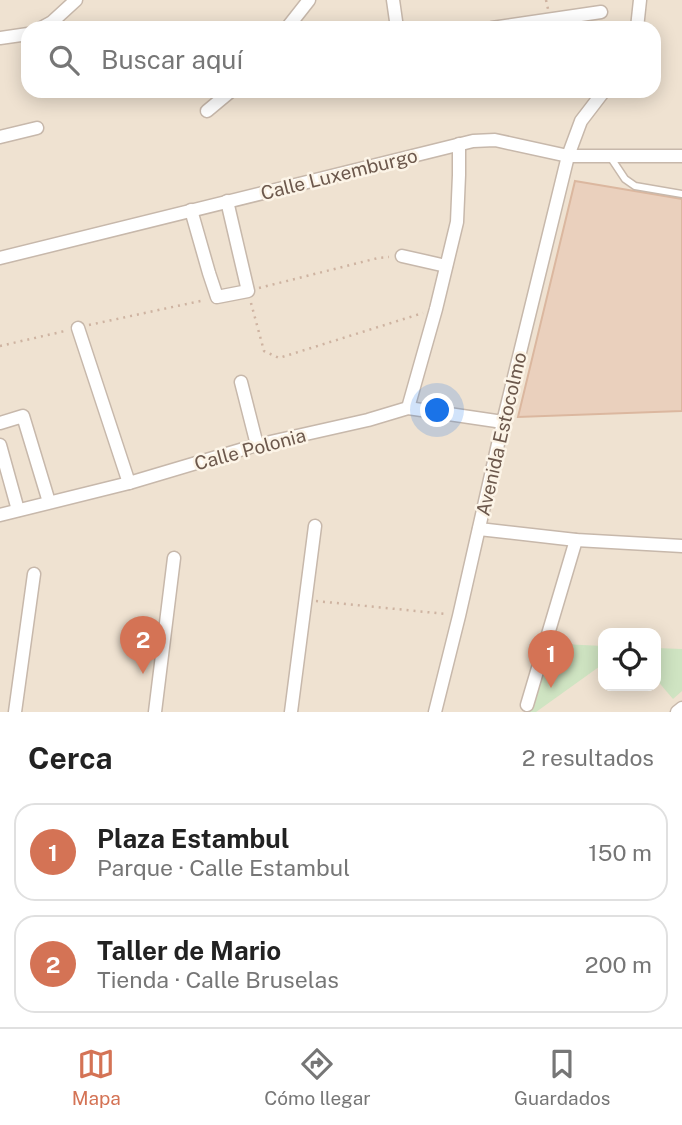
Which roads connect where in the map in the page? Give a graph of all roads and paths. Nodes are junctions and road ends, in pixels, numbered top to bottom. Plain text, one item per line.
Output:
1 (76, 0) edge
2 (309, 0) edge
3 (393, 0) edge
4 (640, 0) edge
5 (601, 12) dead end
6 (53, 21) edge
7 (292, 21) edge
8 (396, 21) edge
9 (540, 21) edge
10 (638, 21) edge
11 (21, 35) edge
12 (0, 37) edge
13 (223, 98) edge
14 (599, 98) edge
15 (207, 111) dead end
16 (37, 128) dead end
17 (0, 137) edge
18 (458, 144) junction
19 (568, 156) junction
20 (610, 156) junction
21 (682, 156) edge
22 (682, 194) edge
23 (227, 201) junction
24 (191, 210) junction
25 (402, 256) joint
26 (0, 258) edge
27 (446, 265) junction
28 (248, 291) junction
29 (217, 297) junction
30 (436, 309) junction
31 (78, 328) junction
32 (0, 346) edge
33 (241, 382) dead end
34 (408, 408) junction
35 (503, 422) junction
36 (0, 423) edge
37 (0, 445) edge
38 (257, 445) junction
39 (129, 483) junction
40 (49, 502) junction
41 (18, 510) junction
42 (0, 515) edge
43 (315, 526) dead end
44 (479, 529) junction
45 (576, 540) junction
46 (682, 546) edge
47 (174, 558) dead end
48 (34, 574) dead end
49 (306, 600) junction
50 (459, 616) junction
51 (527, 705) dead end
52 (682, 708) edge
53 (15, 712) edge
54 (155, 712) edge
55 (291, 712) edge
56 (435, 712) edge
57 (677, 712) edge

1 - 6 street
2 - 7 street
3 - 8 street
4 - 10 street
5 - 9 street
11 - 12 street
13 - 15 street
14 - 19 street, Avenida Estocolmo
16 - 17 street
18 - 19 street, Calle Luxemburgo
18 - 23 street, Calle Luxemburgo
18 - 27 street
19 - 20 street, Calle Luxemburgo
19 - 35 street, Avenida Estocolmo
20 - 21 street, Calle Luxemburgo
20 - 22 lane
23 - 24 street, Calle Luxemburgo
23 - 28 street
24 - 26 street, Calle Luxemburgo
24 - 29 street
25 - 27 street
25 - 28 path
27 - 30 street
28 - 29 street
28 - 30 path
29 - 31 path
30 - 34 street
31 - 32 path
31 - 39 street
33 - 38 street
34 - 35 street, Calle Polonia
34 - 38 street, Calle Polonia
35 - 44 street, Avenida Estocolmo
36 - 40 street
37 - 41 street
38 - 39 street, Calle Polonia
39 - 40 street, Calle Polonia
40 - 41 street, Calle Polonia
41 - 42 street, Calle Polonia
43 - 49 street
44 - 45 street
44 - 50 street, Avenida Estocolmo
45 - 46 street
45 - 51 street
47 - 54 street
48 - 53 street
49 - 50 path
49 - 55 street
50 - 56 street, Avenida Estocolmo
52 - 57 street

